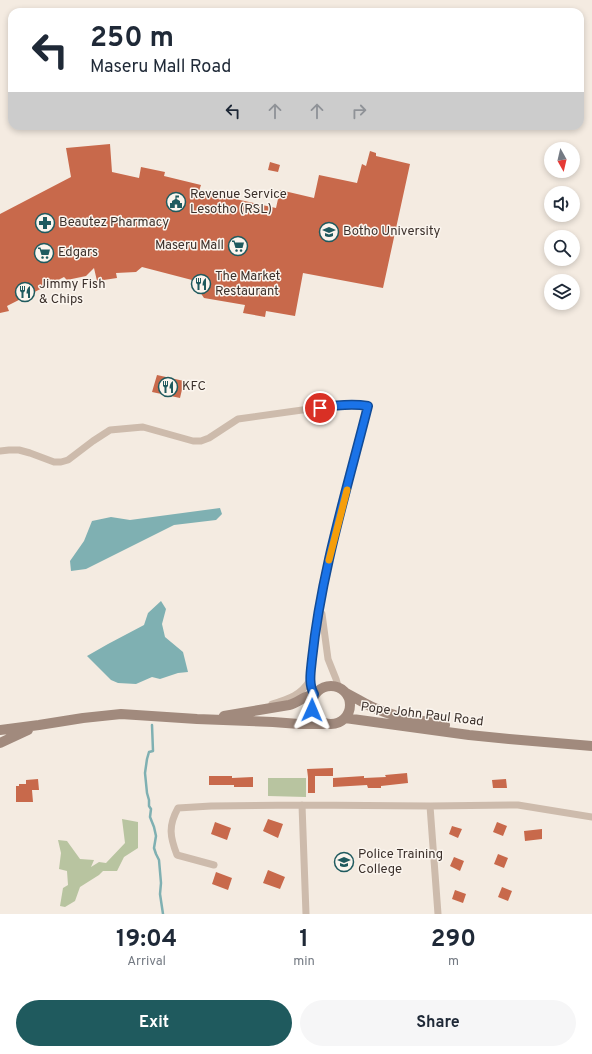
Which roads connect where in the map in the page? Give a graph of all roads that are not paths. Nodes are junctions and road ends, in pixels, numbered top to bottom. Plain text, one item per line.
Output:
1 (0, 451) edge
2 (322, 596) junction
3 (310, 680) junction
4 (338, 686) junction
5 (346, 693) junction
6 (314, 695) junction
7 (264, 710) junction
8 (345, 718) junction
9 (197, 720) junction
10 (329, 724) junction
11 (39, 725) junction
12 (0, 730) edge
13 (496, 738) junction
14 (0, 743) edge
15 (592, 746) edge
16 (302, 805) junction
17 (430, 806) junction
18 (592, 817) edge
19 (214, 865) dead end
20 (306, 914) edge
21 (438, 914) edge

1 - 2 street
2 - 3 street
2 - 4 street
3 - 6 street
3 - 7 street
4 - 5 main road
4 - 6 main road
5 - 8 main road
5 - 13 main road, Pope John Paul Road
6 - 7 main road
6 - 10 main road
7 - 9 main road
8 - 10 main road
8 - 13 main road, Pope John Paul Road
9 - 10 main road
9 - 11 main road
11 - 12 main road
11 - 14 main road
13 - 15 main road, Pope John Paul Road
16 - 17 street
16 - 19 street
16 - 20 street
17 - 18 street
17 - 21 street

